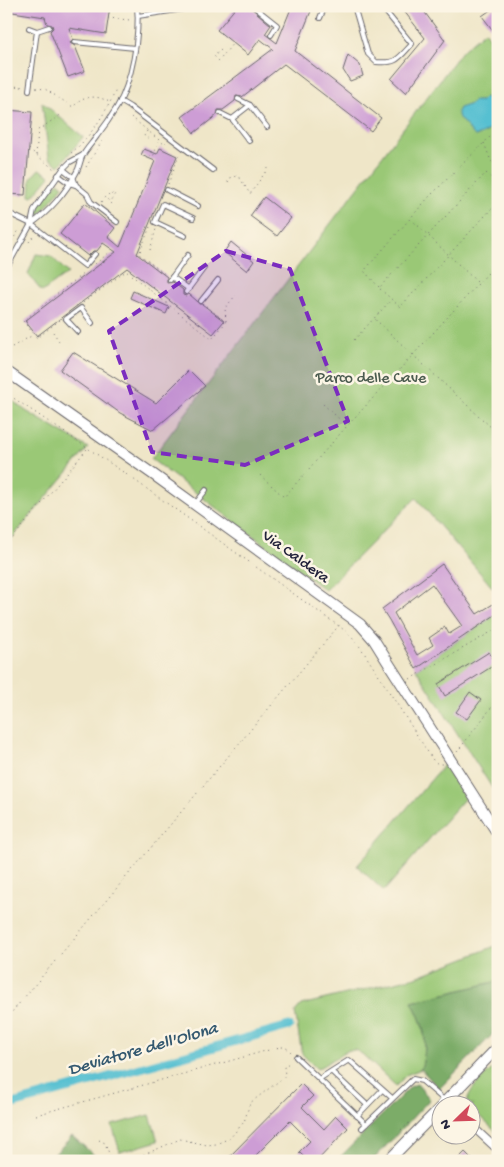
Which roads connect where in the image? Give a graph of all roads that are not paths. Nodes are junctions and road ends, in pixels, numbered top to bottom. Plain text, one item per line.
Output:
1 (137, 6) edge
2 (203, 6) edge
3 (253, 6) edge
4 (325, 6) edge
5 (354, 6) edge
6 (381, 6) edge
7 (138, 16) junction
8 (320, 18) dead end
9 (49, 27) dead end
10 (29, 28) dead end
11 (37, 31) junction
12 (271, 34) dead end
13 (74, 42) dead end
14 (134, 48) junction
15 (30, 88) road end
16 (238, 99) dead end
17 (120, 101) junction
18 (250, 105) junction
19 (220, 113) dead end
20 (232, 120) junction
21 (268, 127) dead end
22 (249, 141) dead end
23 (83, 155) junction
24 (63, 169) junction
25 (213, 170) dead end
26 (58, 176) junction
27 (74, 177) junction
28 (69, 184) junction
29 (76, 185) junction
30 (167, 188) road end
31 (158, 202) dead end
32 (163, 204) junction
33 (198, 206) dead end
34 (6, 212) edge
35 (192, 218) dead end
36 (117, 222) dead end
37 (31, 224) junction
38 (185, 236) dead end
39 (95, 254) dead end
40 (188, 255) dead end
41 (204, 268) dead end
42 (6, 269) edge
43 (218, 280) dead end
44 (202, 302) road end
45 (92, 324) dead end
46 (78, 332) dead end
47 (6, 371) edge
48 (206, 490) dead end
49 (193, 508) junction
50 (498, 834) edge
51 (498, 1047) edge
52 (296, 1057) road end
53 (332, 1072) junction
54 (319, 1079) junction
55 (382, 1090) junction
56 (435, 1094) edge
57 (454, 1094) edge
58 (392, 1098) junction
59 (367, 1105) junction
60 (357, 1116) junction
61 (432, 1117) edge
62 (366, 1124) junction
63 (362, 1128) dead end
64 (482, 1135) edge
65 (498, 1150) edge
66 (388, 1161) edge

1 - 7 lane
2 - 7 lane
3 - 12 lane
4 - 8 lane
5 - 6 lane
7 - 14 lane
9 - 11 lane
10 - 11 lane
11 - 15 lane
13 - 14 lane
14 - 17 lane
16 - 18 lane
17 - 23 lane
17 - 25 lane
18 - 20 lane
18 - 21 lane
19 - 20 lane
20 - 22 lane
23 - 24 lane
23 - 27 lane
24 - 26 lane
24 - 27 lane
26 - 28 lane
26 - 37 lane
27 - 28 lane
27 - 29 lane
28 - 29 lane
28 - 37 lane
29 - 36 lane
30 - 33 lane
31 - 32 lane
32 - 35 lane
32 - 38 lane
34 - 37 lane
37 - 39 lane
37 - 42 lane
40 - 41 lane
43 - 44 lane
45 - 46 lane
47 - 49 street, Via Caldera
48 - 49 lane
49 - 50 street, Via Caldera
51 - 57 street
52 - 54 lane
53 - 54 lane
53 - 55 lane
53 - 59 lane
54 - 60 lane
55 - 58 lane
55 - 59 lane
56 - 58 lane
58 - 62 lane
59 - 60 lane
60 - 62 lane
61 - 66 street
62 - 63 lane
64 - 65 street

